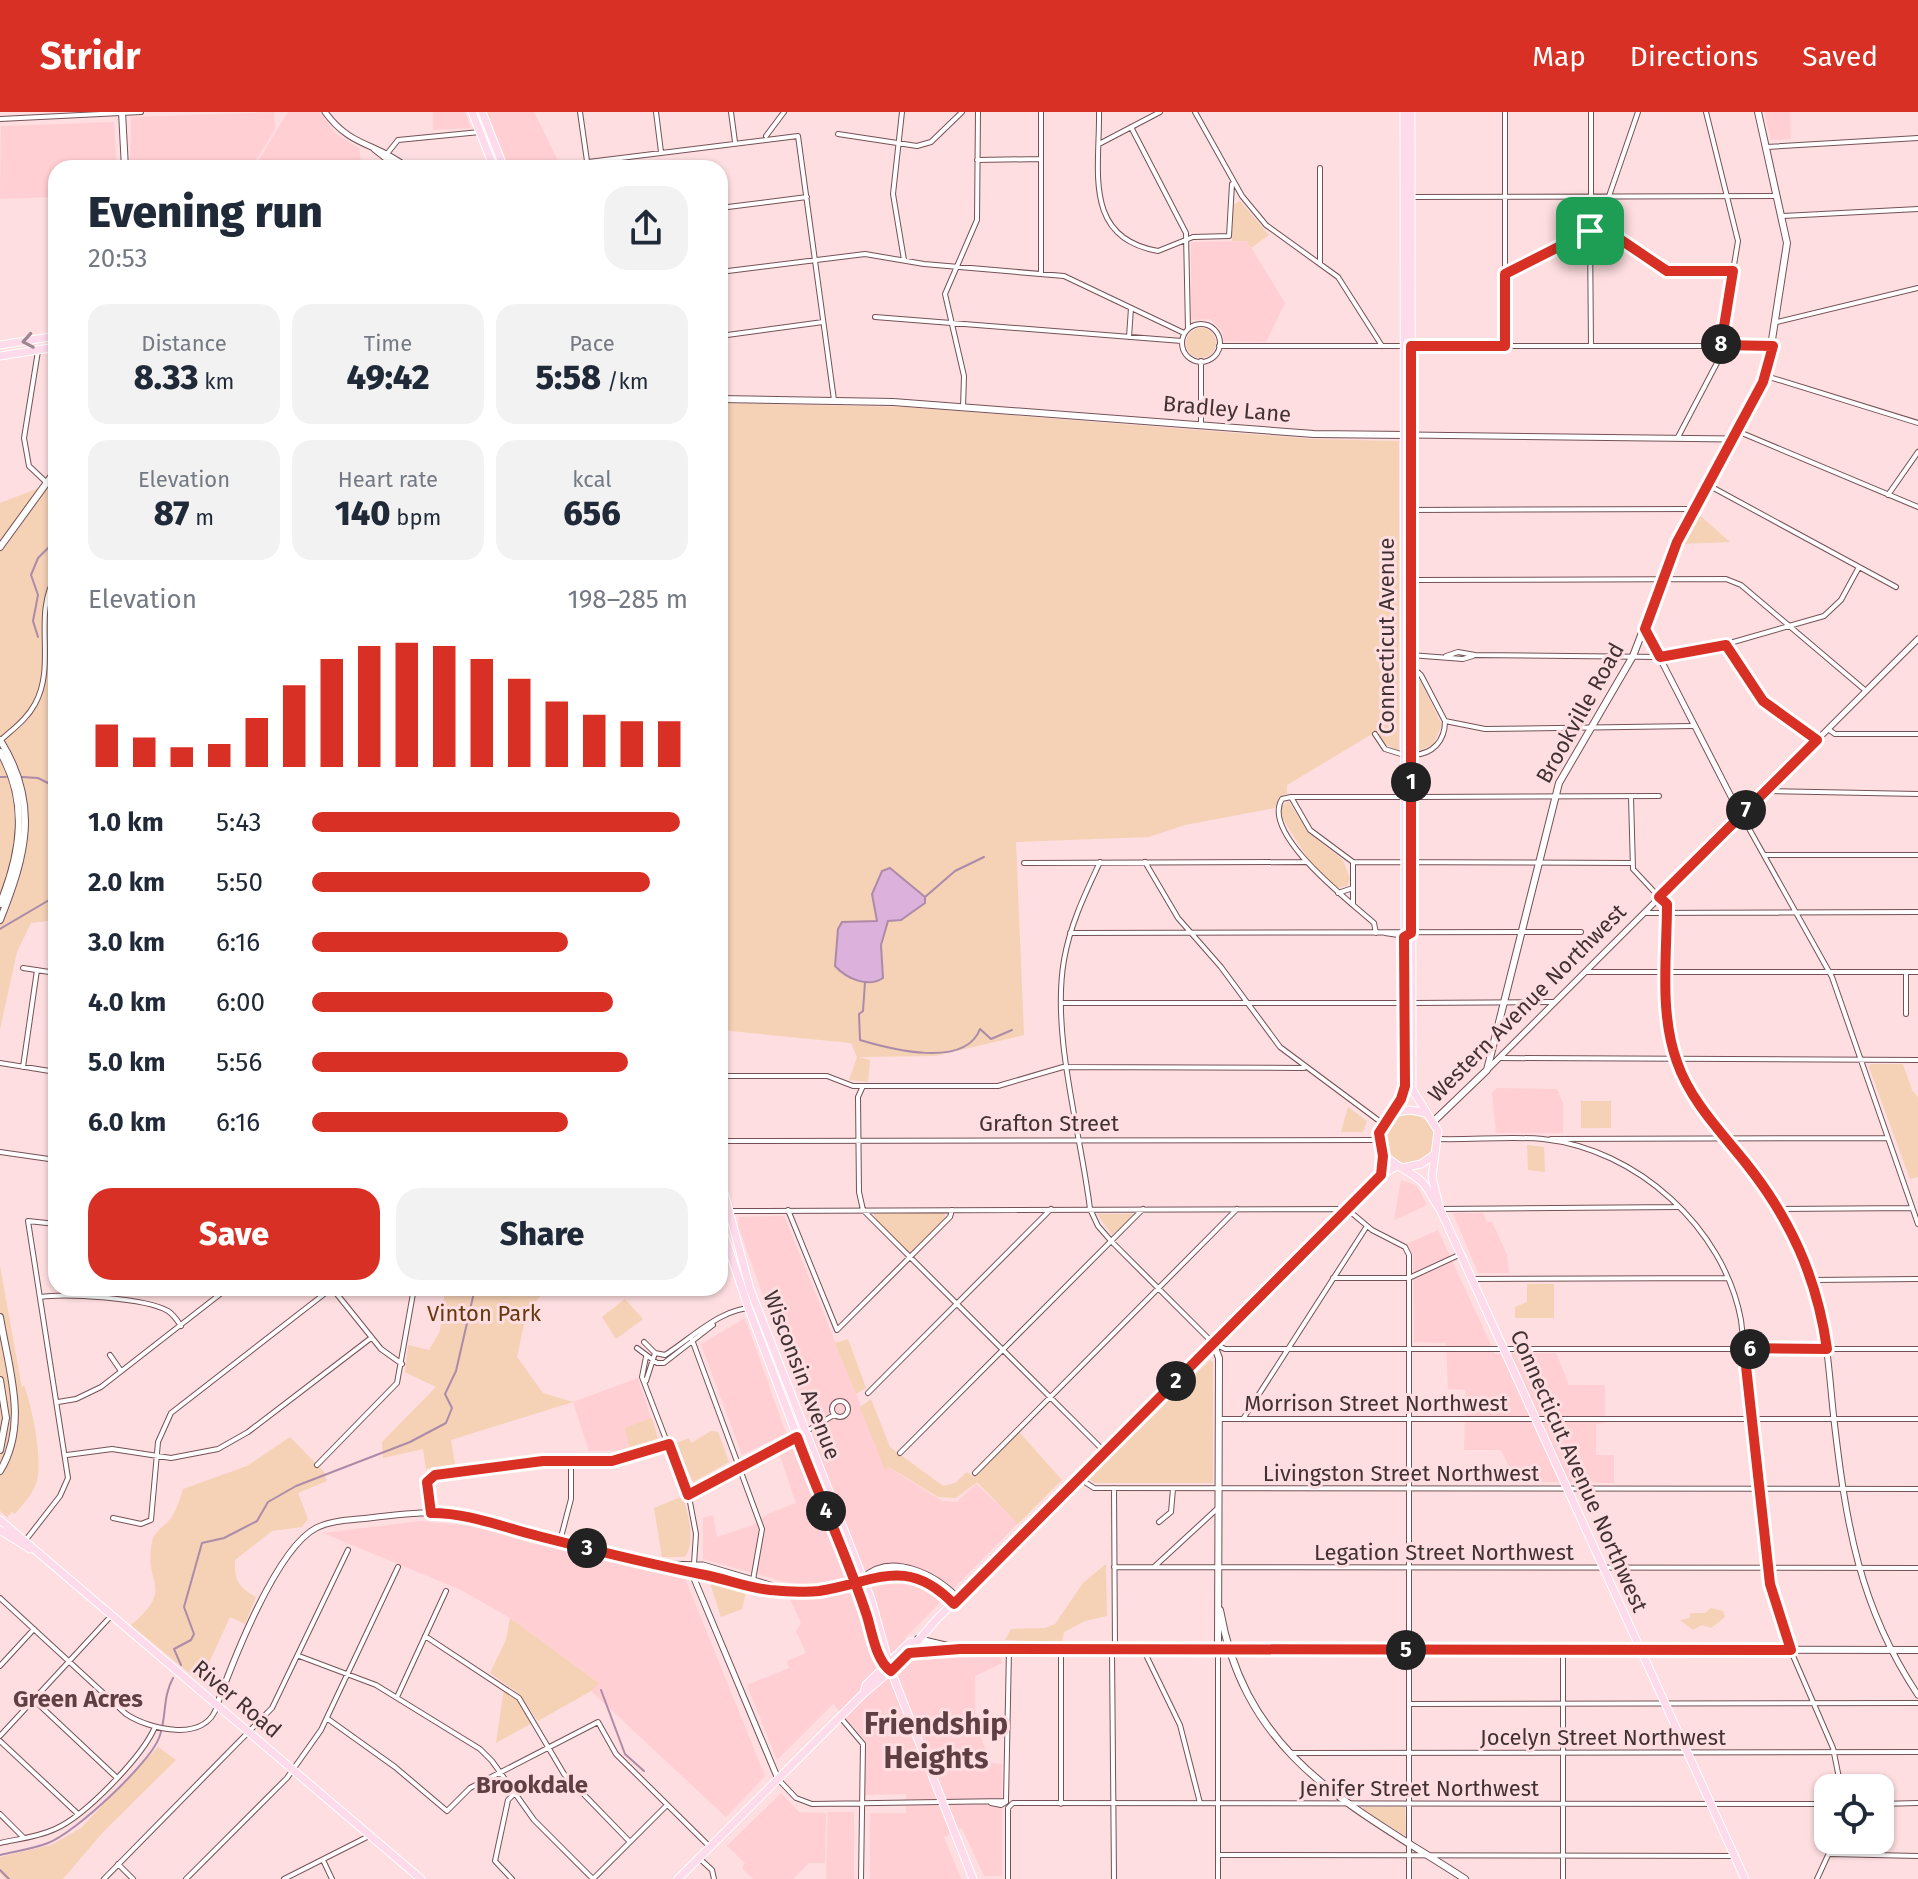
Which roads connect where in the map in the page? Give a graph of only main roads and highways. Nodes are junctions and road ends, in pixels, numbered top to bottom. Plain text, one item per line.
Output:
1 (122, 112) edge
2 (472, 112) edge
3 (482, 112) edge
4 (1404, 112) edge
5 (1411, 112) edge
6 (1758, 112) edge
7 (125, 160) edge
8 (491, 160) edge
9 (501, 160) edge
10 (1408, 197) junction
11 (48, 337) edge
12 (0, 345) edge
13 (48, 350) edge
14 (0, 356) edge
15 (728, 399) edge
16 (1407, 435) junction
17 (48, 482) edge
18 (0, 547) edge
19 (1408, 655) junction
20 (0, 741) edge
21 (0, 752) edge
22 (1408, 755) junction
23 (0, 904) edge
24 (0, 920) edge
25 (1408, 1003) junction
26 (1487, 1070) joint
27 (1427, 1113) junction
28 (1389, 1114) junction
29 (1434, 1121) junction
30 (1435, 1153) junction
31 (1383, 1156) junction
32 (1399, 1167) junction
33 (1381, 1175) junction
34 (1440, 1209) junction
35 (728, 1214) edge
36 (728, 1246) edge
37 (0, 1317) edge
38 (1213, 1343) junction
39 (0, 1380) edge
40 (801, 1435) junction
41 (0, 1450) edge
42 (0, 1471) edge
43 (0, 1520) edge
44 (0, 1530) edge
45 (25, 1541) junction
46 (30, 1549) junction
47 (1220, 1610) junction
48 (1227, 1639) junction
49 (918, 1640) junction
50 (1230, 1648) junction
51 (960, 1649) junction
52 (1218, 1649) junction
53 (1641, 1650) junction
54 (1918, 1650) edge
55 (930, 1651) junction
56 (909, 1653) junction
57 (888, 1666) junction
58 (421, 1879) edge
59 (678, 1879) edge
60 (973, 1879) edge
61 (1465, 1879) edge
62 (1745, 1879) edge

1 - 7 main road
2 - 8 main road
3 - 9 main road
4 - 10 main road, Connecticut Avenue
5 - 10 main road, Connecticut Avenue
6 - 26 main road, Brookville Road
10 - 16 main road, Connecticut Avenue
11 -> 12 main road
13 - 14 main road
15 - 16 main road, Bradley Lane
16 - 19 main road, Connecticut Avenue
17 - 18 main road
19 - 22 main road, Connecticut Avenue
19 - 22 main road, Connecticut Avenue
20 - 24 main road
21 - 23 main road
22 - 25 main road, Connecticut Avenue
25 - 27 main road, Connecticut Avenue
25 - 28 main road, Connecticut Avenue
26 - 29 main road, Western Avenue Northwest
27 - 28 main road
27 - 29 main road
28 - 31 main road
29 - 30 main road
30 - 32 main road
30 - 34 main road, Connecticut Avenue Northwest
31 - 32 main road
31 - 33 main road
32 - 33 main road
32 - 34 main road, Connecticut Avenue Northwest
33 - 38 main road
34 - 53 main road, Connecticut Avenue Northwest
35 - 40 main road, Wisconsin Avenue
36 - 40 main road, Wisconsin Avenue
37 - 42 main road
38 - 47 main road
38 - 49 main road
39 - 41 main road
40 - 57 main road, Wisconsin Avenue
40 - 57 main road, Wisconsin Avenue
43 - 45 main road, River Road
44 - 45 main road
44 - 46 main road, River Road
45 - 46 main road, River Road
46 - 58 main road, River Road
47 - 48 main road
47 - 52 main road
48 - 50 main road
48 - 52 main road
49 - 51 main road
49 - 55 main road
49 - 56 main road
49 - 57 main road
50 - 52 main road
50 - 53 main road
50 - 61 main road
51 - 52 main road
51 - 55 main road
53 - 54 main road
53 - 62 main road, Connecticut Avenue Northwest
55 - 56 main road
56 - 57 main road
57 - 59 main road
57 - 60 main road

